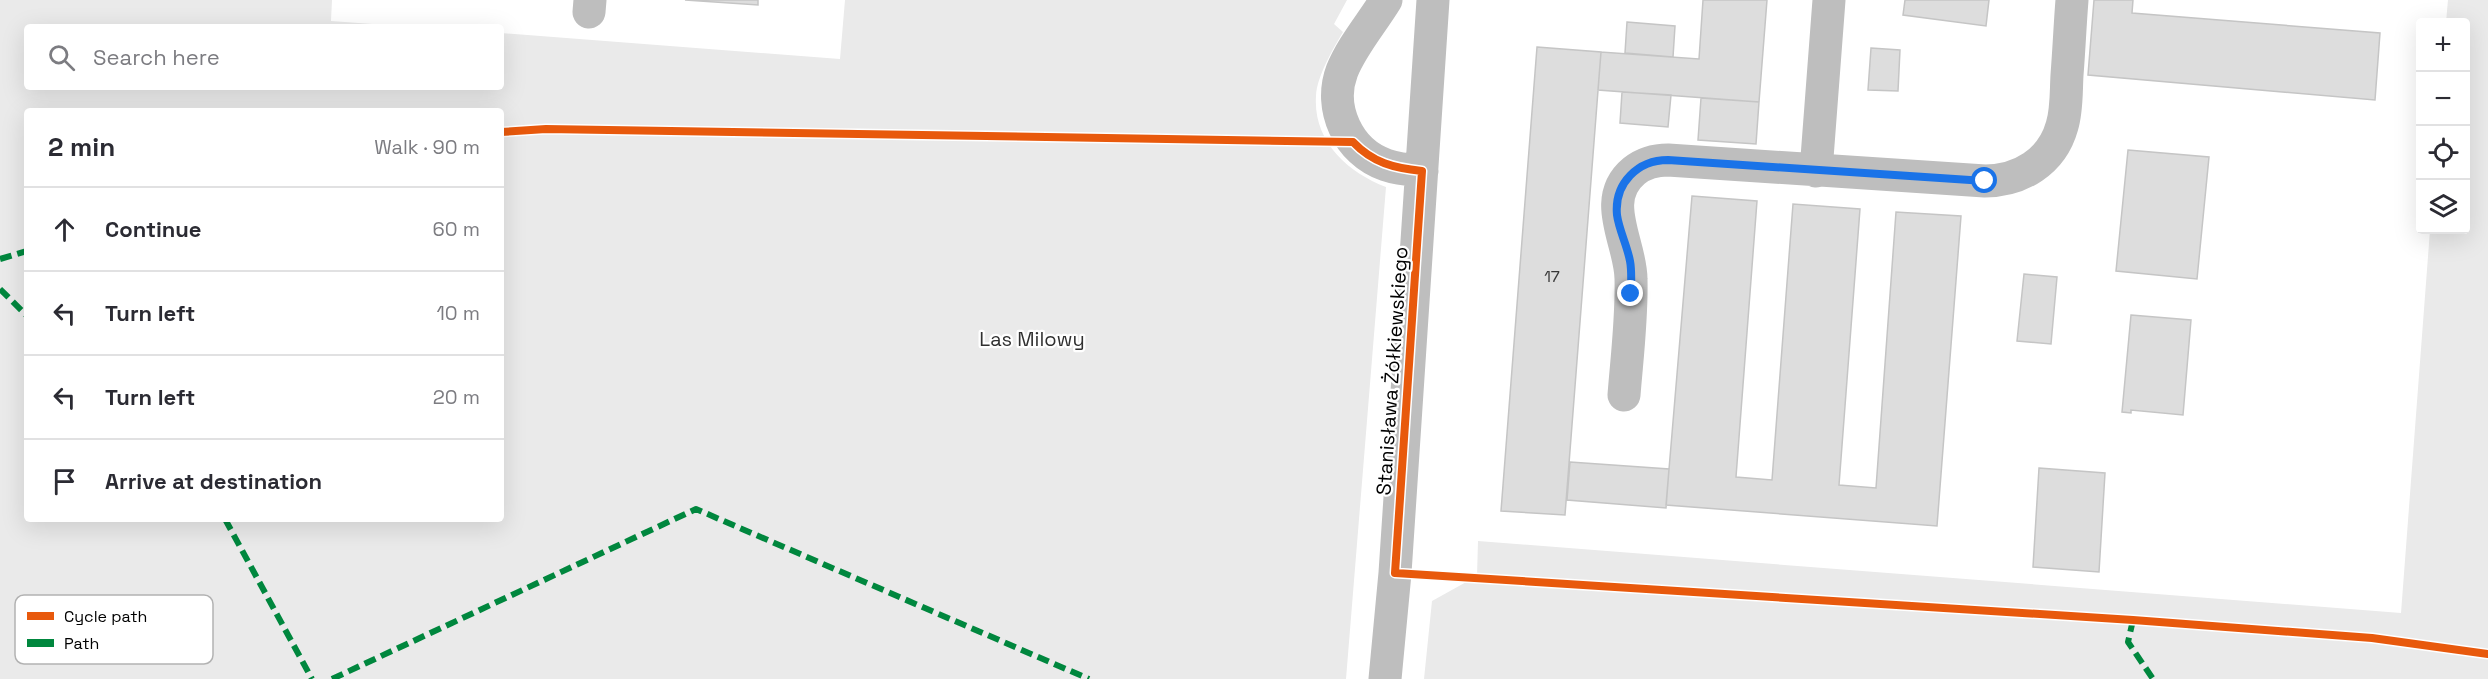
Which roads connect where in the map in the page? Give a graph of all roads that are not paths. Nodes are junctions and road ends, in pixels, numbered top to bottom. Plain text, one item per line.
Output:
1 (1386, 0) edge
2 (1432, 0) edge
3 (1829, 0) edge
4 (2072, 0) edge
5 (1422, 171) junction
6 (1816, 171) junction
7 (1624, 395) dead end
8 (1385, 679) edge

1 - 5 street
2 - 5 street, Stanisława Żółkiewskiego
3 - 6 street
4 - 6 street
5 - 8 street, Stanisława Żółkiewskiego
6 - 7 street

